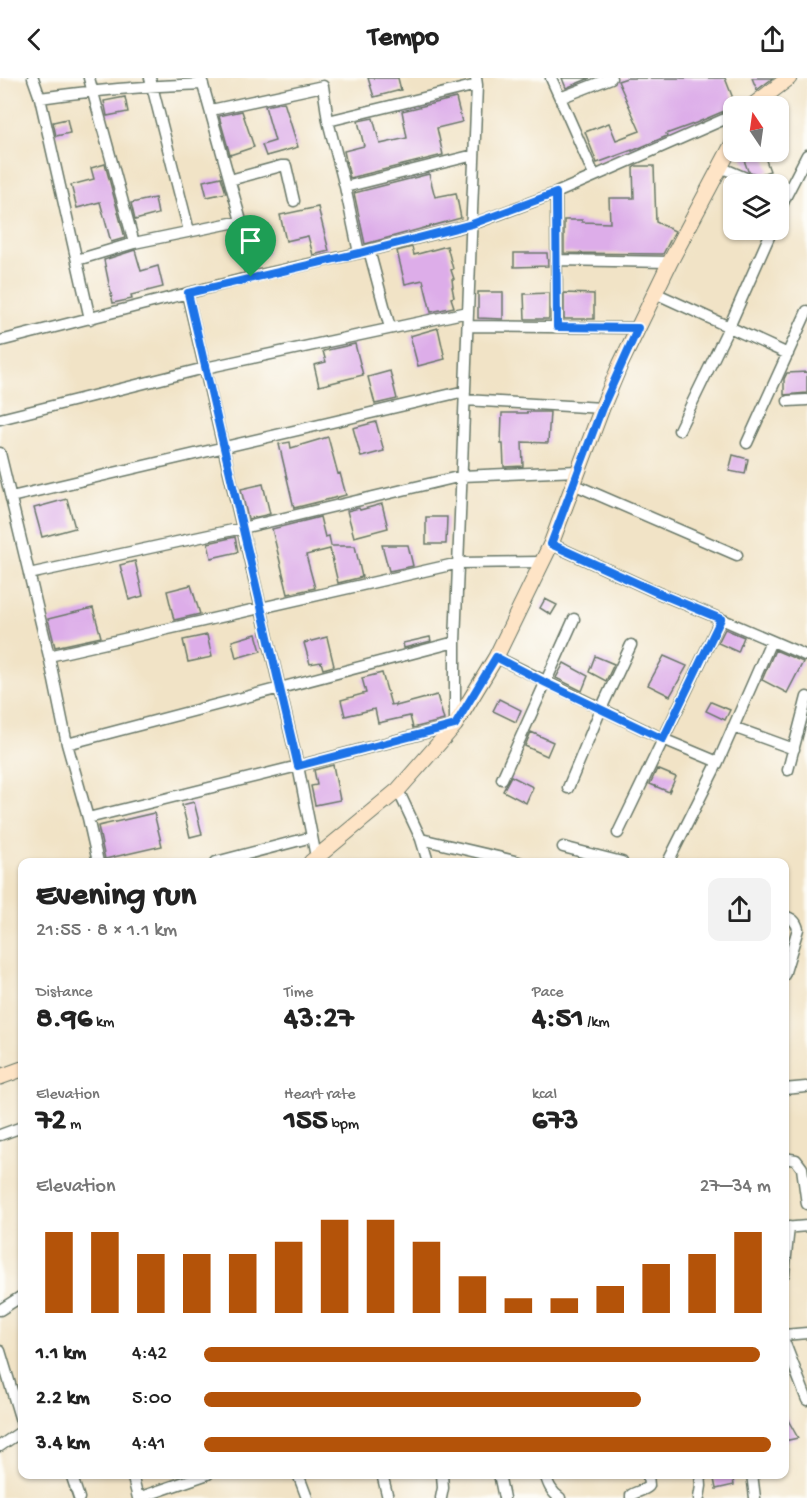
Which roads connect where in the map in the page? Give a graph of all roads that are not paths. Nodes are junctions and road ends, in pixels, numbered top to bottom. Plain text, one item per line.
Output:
1 (33, 78) edge
2 (89, 78) edge
3 (552, 78) edge
4 (610, 78) edge
5 (789, 78) edge
6 (202, 81) edge
7 (152, 82) edge
8 (322, 82) edge
9 (476, 82) edge
10 (92, 90) junction
11 (765, 96) edge
12 (40, 98) junction
13 (560, 98) junction
14 (211, 110) junction
15 (723, 120) edge
16 (328, 121) junction
17 (474, 155) junction
18 (807, 155) edge
19 (723, 161) edge
20 (720, 166) junction
21 (737, 174) edge
22 (594, 175) junction
23 (230, 180) junction
24 (789, 184) edge
25 (345, 186) junction
26 (556, 193) junction
27 (294, 201) dead end
28 (240, 221) junction
29 (472, 224) junction
30 (189, 231) junction
31 (768, 240) edge
32 (134, 243) junction
33 (364, 251) junction
34 (77, 260) junction
35 (556, 260) junction
36 (670, 262) junction
37 (251, 277) junction
38 (188, 293) junction
39 (655, 293) junction
40 (807, 311) edge
41 (468, 312) junction
42 (90, 318) junction
43 (468, 326) junction
44 (557, 327) junction
45 (729, 327) junction
46 (390, 328) junction
47 (638, 328) junction
48 (0, 341) edge
49 (788, 354) junction
50 (205, 368) junction
51 (465, 396) junction
52 (807, 400) edge
53 (788, 401) dead end
54 (602, 408) junction
55 (0, 419) edge
56 (679, 430) dead end
57 (747, 443) dead end
58 (224, 447) junction
59 (0, 453) edge
60 (462, 476) junction
61 (576, 477) junction
62 (10, 497) junction
63 (242, 528) junction
64 (551, 544) junction
65 (737, 555) dead end
66 (542, 562) junction
67 (459, 563) junction
68 (29, 574) junction
69 (261, 607) junction
70 (574, 619) dead end
71 (721, 619) junction
72 (771, 641) junction
73 (455, 642) junction
74 (632, 645) dead end
75 (49, 656) junction
76 (807, 656) edge
77 (496, 657) junction
78 (546, 683) junction
79 (280, 687) junction
80 (807, 697) edge
81 (601, 709) junction
82 (455, 725) junction
83 (733, 727) junction
84 (663, 739) junction
85 (67, 744) junction
86 (794, 748) junction
87 (718, 762) junction
88 (298, 766) junction
89 (788, 770) dead end
90 (502, 779) dead end
91 (568, 788) dead end
92 (398, 790) junction
93 (88, 818) junction
94 (618, 833) dead end
95 (312, 837) junction
96 (421, 839) junction
97 (563, 847) dead end
98 (97, 858) edge
99 (231, 858) edge
100 (315, 858) edge
101 (319, 858) edge
102 (427, 858) edge
103 (502, 858) edge
104 (606, 858) edge
105 (670, 858) edge
106 (789, 917) edge
107 (789, 959) edge
108 (18, 1071) edge
109 (0, 1077) edge
110 (806, 1087) edge
111 (789, 1089) edge
112 (18, 1128) edge
113 (0, 1135) edge
114 (789, 1159) edge
115 (807, 1204) edge
116 (807, 1226) edge
117 (789, 1228) edge
118 (18, 1299) edge
119 (0, 1310) edge
120 (807, 1333) edge
121 (789, 1335) edge
122 (0, 1351) edge
123 (789, 1354) edge
124 (807, 1400) edge
125 (18, 1411) edge
126 (18, 1434) edge
127 (0, 1446) edge
128 (73, 1479) edge
129 (133, 1479) edge
130 (193, 1479) edge
131 (300, 1479) edge
132 (383, 1479) edge
133 (442, 1479) edge
134 (500, 1479) edge
135 (546, 1479) edge
136 (648, 1479) edge
137 (700, 1479) edge
138 (753, 1479) edge
139 (79, 1498) edge
140 (138, 1498) edge
141 (307, 1498) edge
142 (388, 1498) edge
143 (441, 1498) edge
144 (504, 1498) edge
145 (560, 1498) edge
146 (631, 1498) edge
147 (699, 1498) edge
148 (755, 1498) edge

1 - 12 street
2 - 10 street
3 - 13 street
4 - 13 street
5 - 11 street
6 - 7 street
6 - 14 street
7 - 10 street
7 - 30 street
8 - 14 street
8 - 16 street
9 - 16 street
9 - 17 street
10 - 12 street
10 - 32 street
12 - 34 street
13 - 22 street
14 - 23 street
15 - 22 street
16 - 25 street
17 - 25 street
17 - 29 street
18 - 24 street
19 - 20 street
20 - 21 street
20 - 36 street
22 - 26 street
23 - 27 street
23 - 28 street
25 - 33 street
26 - 29 street
26 - 35 street
28 - 30 street
28 - 37 street
29 - 33 street
29 - 41 street
30 - 32 street
31 - 45 street
32 - 34 street
33 - 37 street
33 - 46 street
34 - 42 street
35 - 36 street
35 - 44 street
36 - 39 street
37 - 38 street
38 - 42 street
38 - 50 street
39 - 45 street
39 - 47 street
40 - 49 street
41 - 43 street
41 - 46 street
42 - 48 street
43 - 44 street
43 - 51 street
44 - 47 street
45 - 49 street
45 - 56 street
46 - 50 street
47 - 54 street
49 - 57 street
50 - 55 street
50 - 58 street
51 - 54 street
51 - 58 street
51 - 60 street
52 - 53 street
54 - 61 street
58 - 62 street
58 - 63 street
59 - 62 street
60 - 61 street
60 - 63 street
60 - 67 street
61 - 64 street
61 - 65 street
62 - 68 street
63 - 68 street
63 - 69 street
64 - 66 street
64 - 71 street
66 - 67 street
66 - 77 street
67 - 69 street
67 - 73 street
68 - 75 street
69 - 75 street
69 - 79 street
70 - 78 street
71 - 72 street
71 - 84 street
72 - 76 street
72 - 83 street
73 - 79 street
73 - 82 street
74 - 81 street
75 - 85 street
77 - 78 street
77 - 82 street
78 - 81 street
78 - 90 street
79 - 85 street
79 - 88 street
80 - 86 street
81 - 84 street
81 - 91 street
82 - 88 street
82 - 92 street
83 - 86 street
83 - 87 street
84 - 87 street
84 - 94 street
85 - 93 street
86 - 89 street
87 - 105 street
88 - 93 street
88 - 95 street
92 - 96 street
92 - 101 street
93 - 98 street
95 - 99 street
95 - 100 street
96 - 102 street
96 - 103 street
97 - 104 street
106 - 107 street
108 - 109 street
110 - 111 street
112 - 113 street
114 - 115 street
116 - 117 street
118 - 119 street
120 - 121 street
122 - 125 street
123 - 124 street
126 - 127 street
128 - 139 street
129 - 140 street
130 - 140 street
131 - 141 street
132 - 142 street
133 - 143 street
134 - 144 street
135 - 145 street
136 - 146 street
137 - 147 street
138 - 148 street

